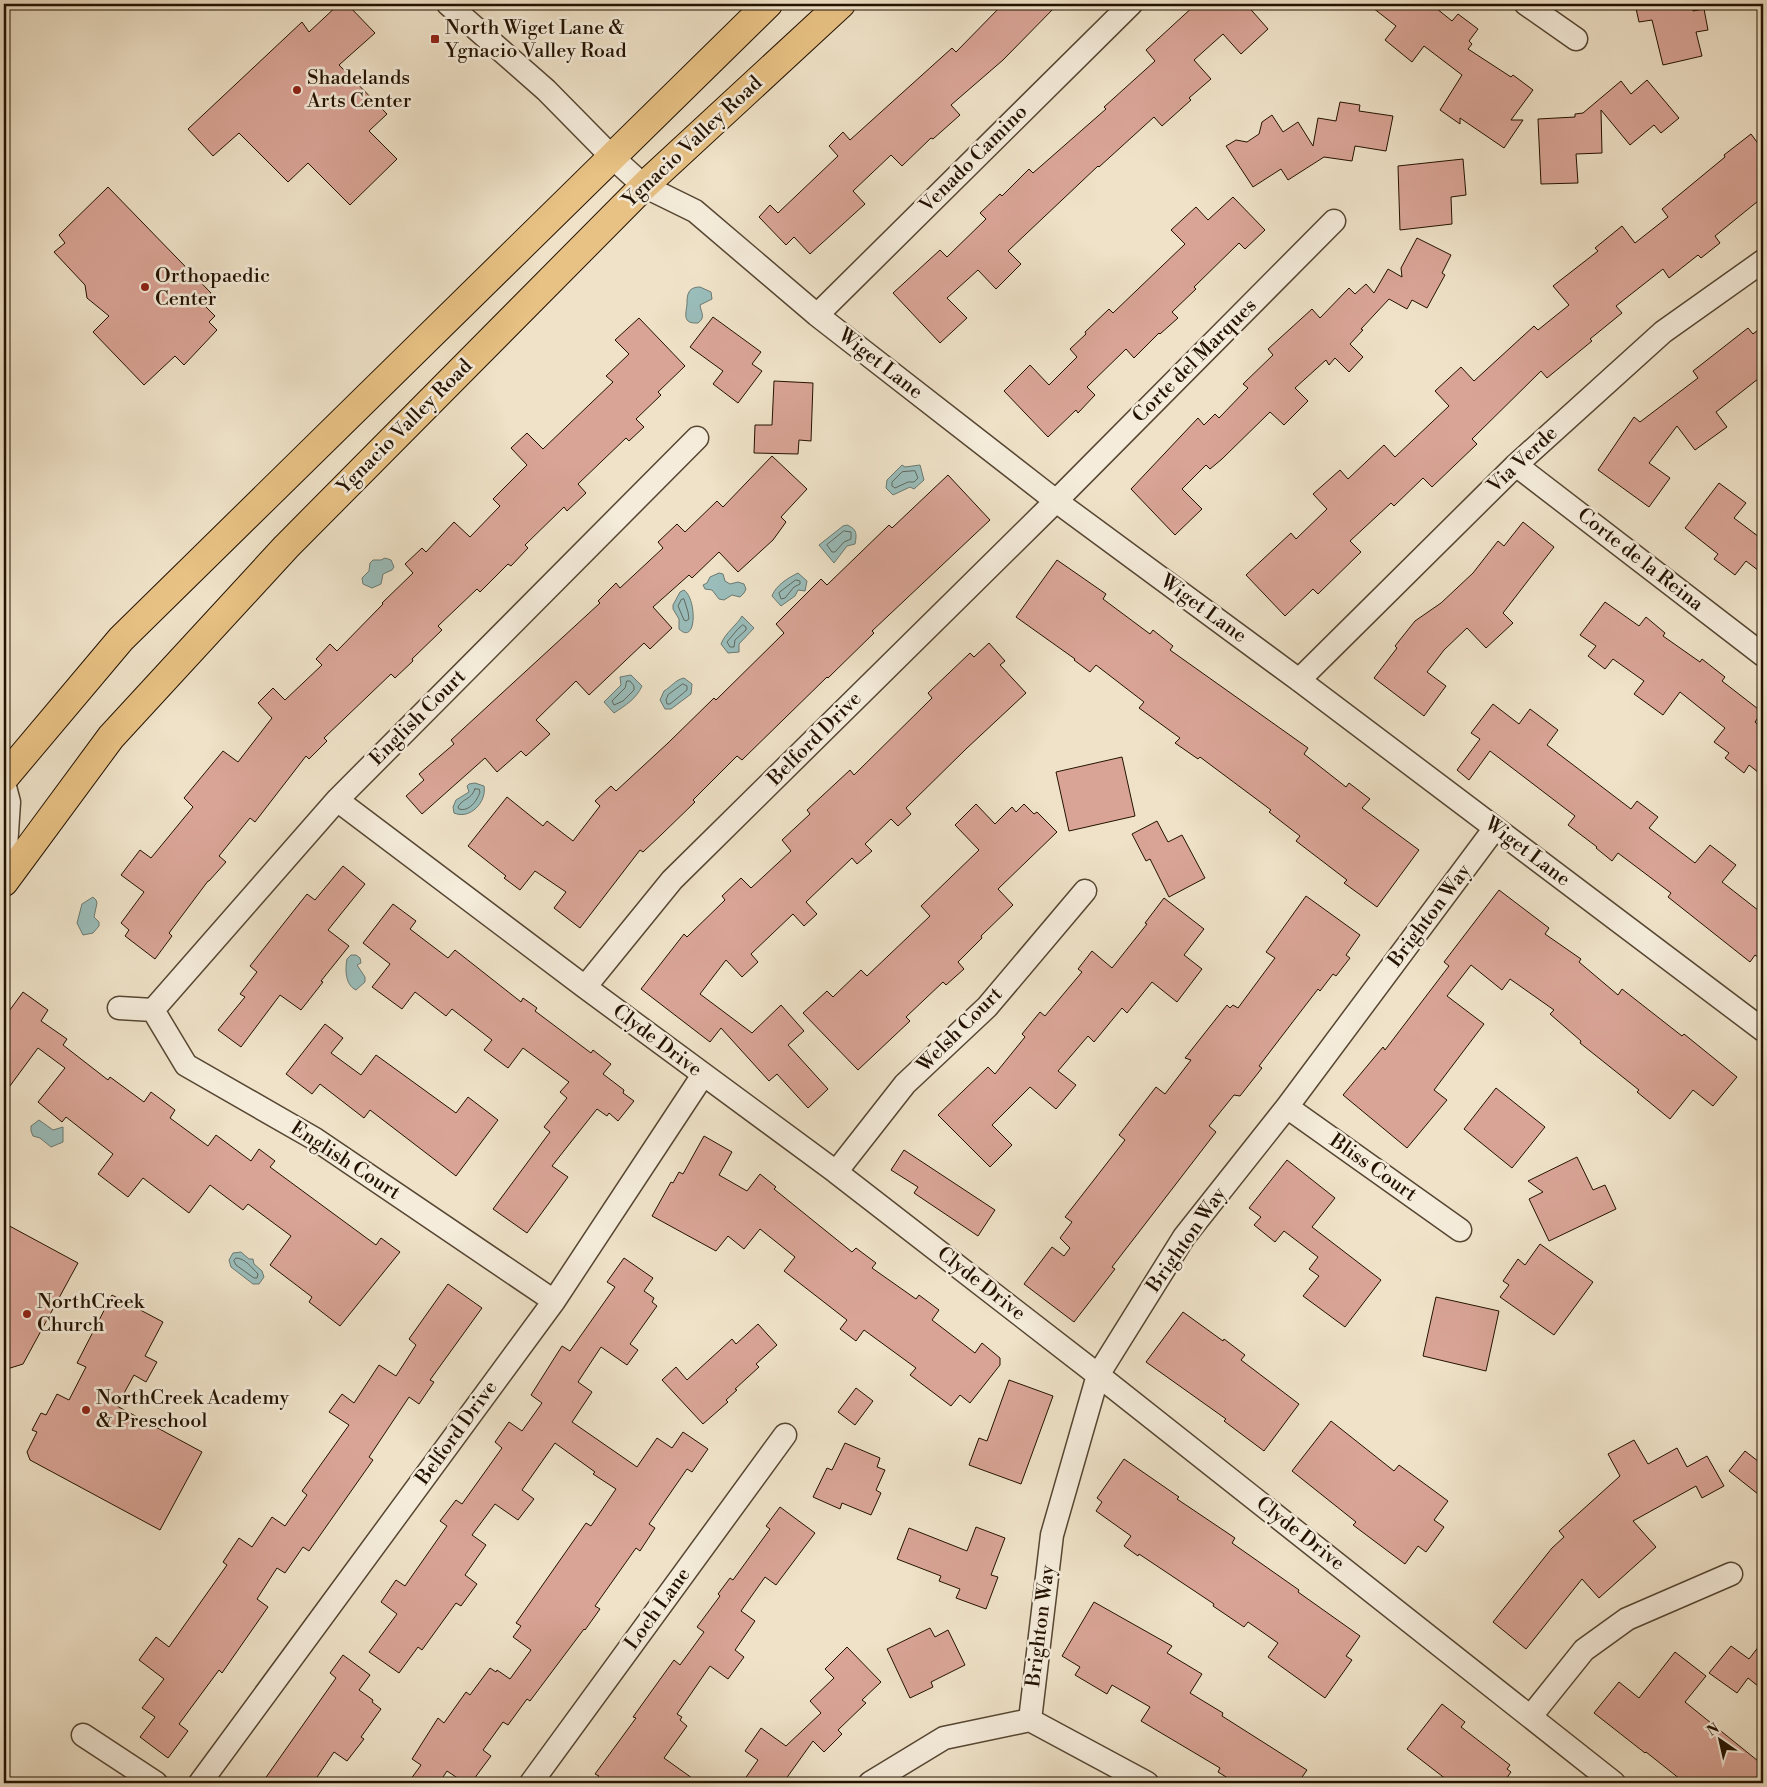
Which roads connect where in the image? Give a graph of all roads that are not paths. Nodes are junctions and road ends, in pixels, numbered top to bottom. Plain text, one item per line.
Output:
1 (448, 4) edge
2 (768, 4) edge
3 (841, 4) edge
4 (1131, 4) edge
5 (1526, 4) edge
6 (1576, 39) dead end
7 (612, 157) junction
8 (644, 186) junction
9 (1334, 221) dead end
10 (1763, 261) edge
11 (817, 314) junction
12 (696, 438) dead end
13 (1516, 465) junction
14 (1056, 501) junction
15 (1763, 655) edge
16 (1300, 680) junction
17 (4, 778) edge
18 (4, 784) edge
19 (337, 800) junction
20 (1495, 828) junction
21 (4, 855) edge
22 (4, 882) edge
23 (1086, 890) dead end
24 (585, 987) junction
25 (118, 1008) dead end
26 (153, 1010) junction
27 (1763, 1030) edge
28 (703, 1075) junction
29 (1287, 1107) junction
30 (836, 1172) junction
31 (1460, 1230) dead end
32 (554, 1300) junction
33 (1098, 1375) junction
34 (785, 1435) dead end
35 (1731, 1574) dead end
36 (1530, 1716) junction
37 (1030, 1720) junction
38 (83, 1735) dead end
39 (156, 1783) edge
40 (200, 1783) edge
41 (531, 1783) edge
42 (870, 1783) edge
43 (1147, 1783) edge
44 (1614, 1783) edge

1 - 7 street, Wiget Lane
2 - 7 highway
3 - 8 highway, Ygnacio Valley Road
4 - 11 street, Venado Camino
5 - 6 street
7 - 8 street, Wiget Lane
7 - 17 highway
8 - 11 street, Wiget Lane
8 - 22 highway, Ygnacio Valley Road
9 - 14 street, Corte del Marques
10 - 13 street, Via Verde
11 - 14 street, Wiget Lane
12 - 19 street, English Court
13 - 15 street, Corte de la Reina
13 - 16 street, Via Verde
14 - 16 street, Wiget Lane
14 - 24 street, Belford Drive
16 - 20 street, Wiget Lane
18 - 21 street
19 - 24 street, Clyde Drive
19 - 26 street, English Court
20 - 27 street, Wiget Lane
20 - 29 street, Brighton Way
23 - 30 street, Welsh Court
24 - 28 street, Clyde Drive
25 - 26 street
26 - 32 street, English Court
28 - 30 street, Clyde Drive
28 - 32 street, Belford Drive
29 - 31 street, Bliss Court
29 - 33 street, Brighton Way
30 - 33 street, Clyde Drive
32 - 40 street, Belford Drive
33 - 36 street, Clyde Drive
33 - 37 street, Brighton Way
34 - 41 street, Loch Lane
35 - 36 street
36 - 44 street, Clyde Drive
37 - 42 street
37 - 43 street
38 - 39 street

